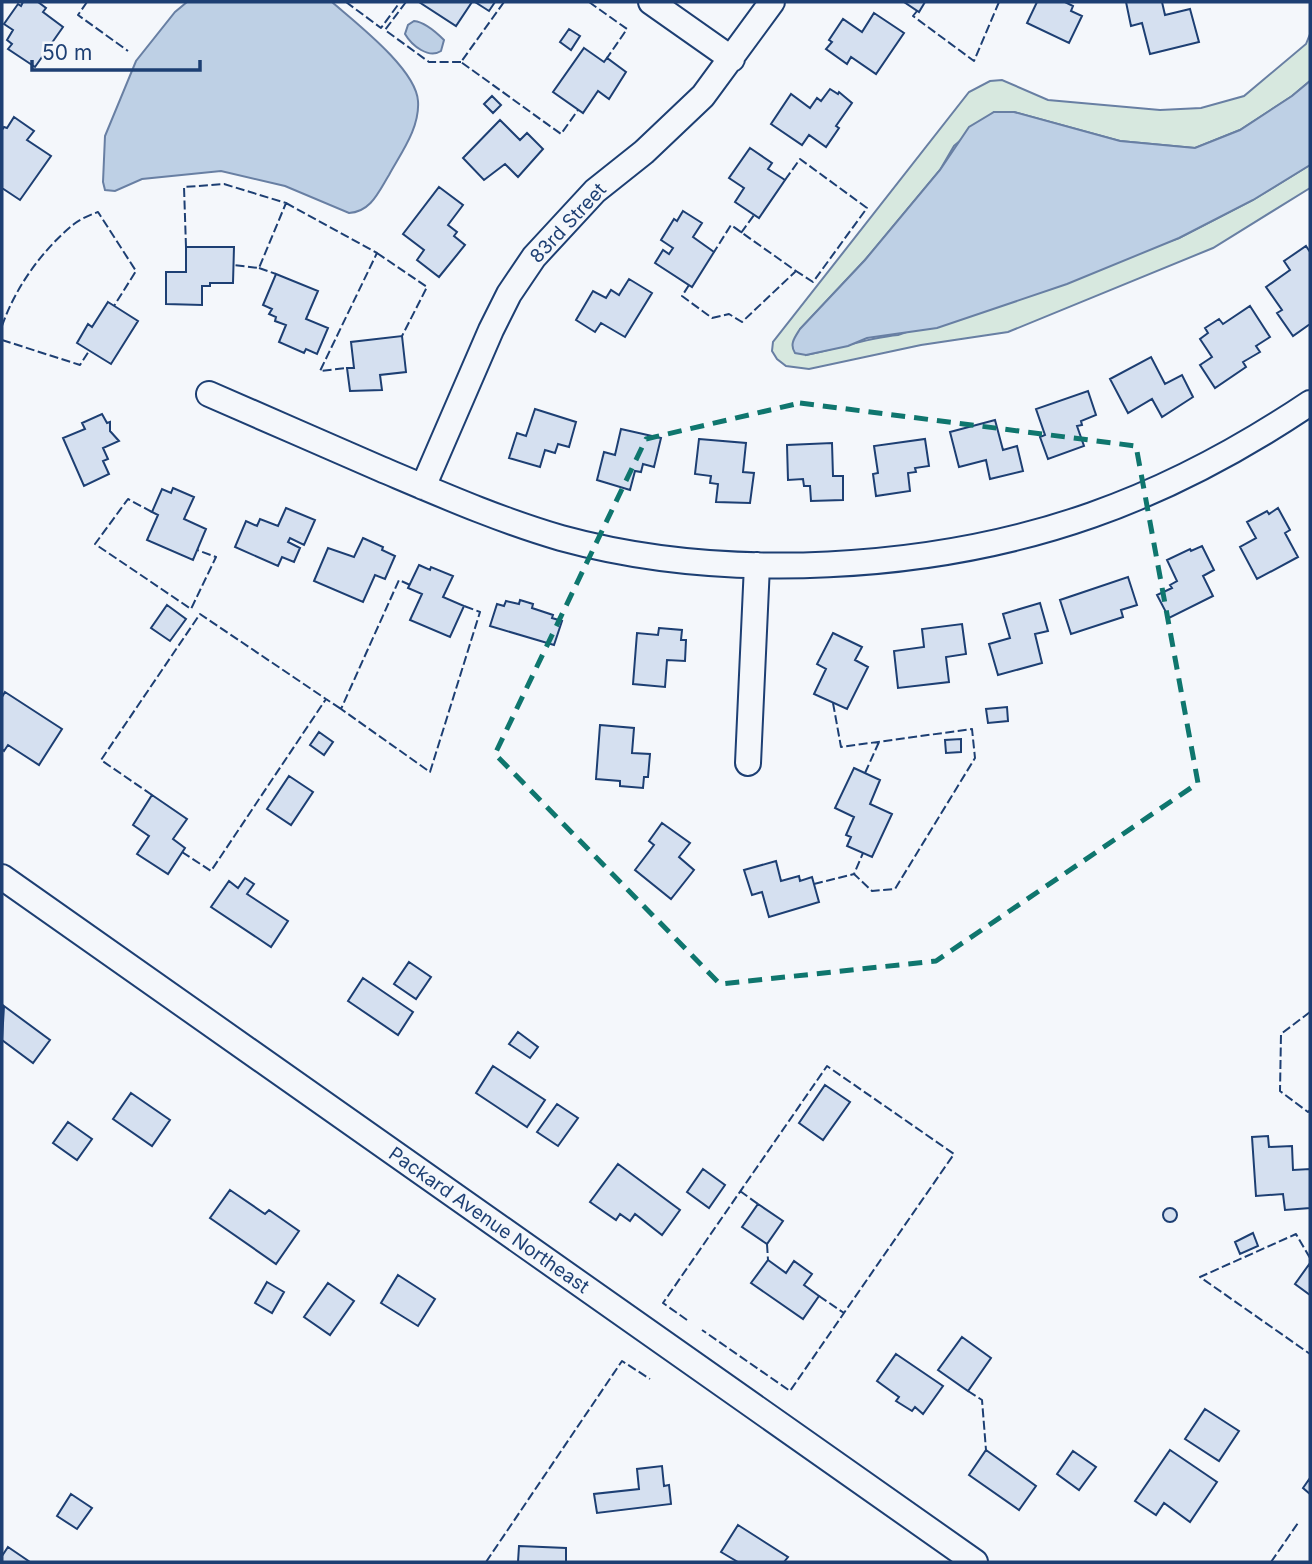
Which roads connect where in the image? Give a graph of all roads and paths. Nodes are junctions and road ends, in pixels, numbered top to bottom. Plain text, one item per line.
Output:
1 (651, 2) edge
2 (772, 2) edge
3 (732, 59) junction
4 (209, 394) dead end
5 (1310, 403) edge
6 (423, 487) junction
7 (757, 565) junction
8 (748, 763) dead end
9 (2, 877) edge
10 (975, 1562) edge

1 - 3 street
2 - 3 street, 83rd Street
3 - 6 street, 83rd Street
4 - 6 street
5 - 7 street
6 - 7 street
7 - 8 street
9 - 10 street, Packard Avenue Northeast

